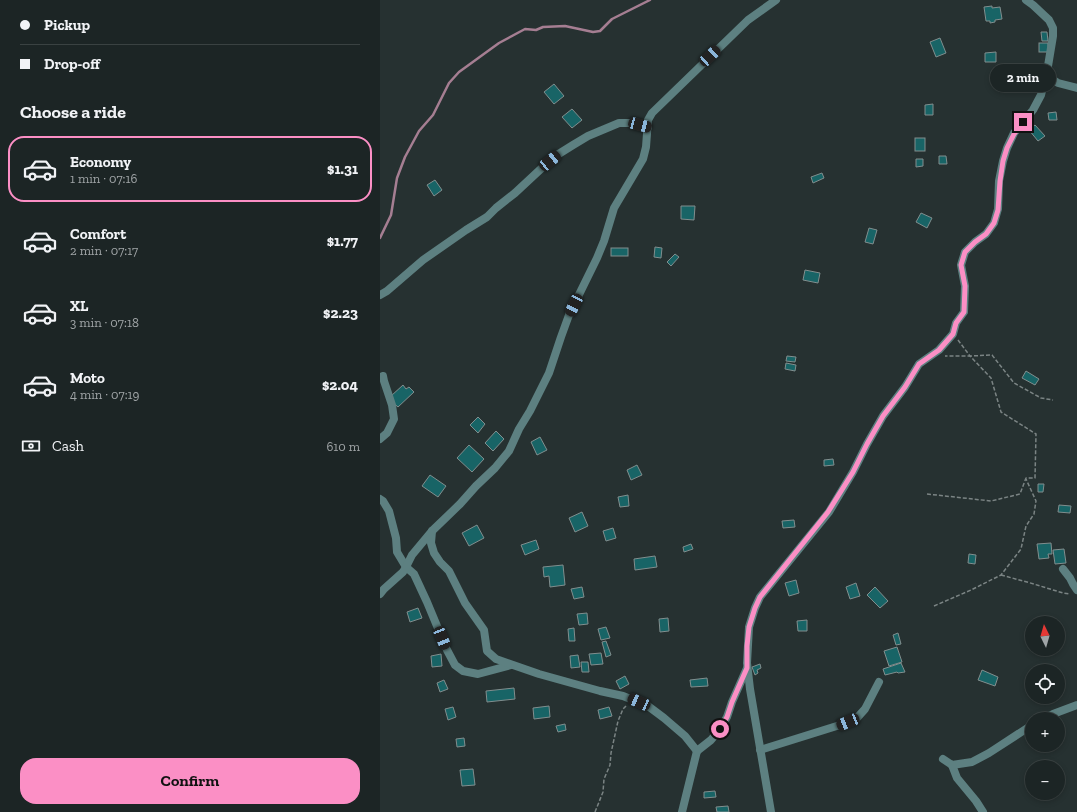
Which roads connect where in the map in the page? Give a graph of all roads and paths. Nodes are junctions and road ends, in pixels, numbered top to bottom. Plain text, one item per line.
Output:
1 (776, 0) edge
2 (1026, 0) edge
3 (1046, 75) junction
4 (1077, 88) edge
5 (648, 127) junction
6 (380, 296) edge
7 (953, 334) junction
8 (931, 355) junction
9 (970, 356) junction
10 (383, 376) dead end
11 (1053, 400) dead end
12 (380, 439) edge
13 (1026, 478) junction
14 (927, 494) dead end
15 (380, 499) edge
16 (432, 531) junction
17 (406, 567) junction
18 (1063, 569) dead end
19 (1001, 575) junction
20 (1076, 592) edge
21 (380, 594) edge
22 (934, 606) dead end
23 (512, 665) junction
24 (747, 668) junction
25 (879, 682) dead end
26 (631, 699) junction
27 (1077, 705) edge
28 (1058, 712) edge
29 (1025, 730) edge
30 (760, 750) junction
31 (697, 751) junction
32 (942, 759) dead end
33 (952, 765) junction
34 (595, 812) edge
35 (682, 812) edge
36 (771, 812) edge
37 (983, 812) edge

1 - 5 street
2 - 3 street
3 - 4 street
3 - 7 street
5 - 6 street
5 - 16 street
7 - 8 street
7 - 9 path
8 - 9 path
8 - 24 street
9 - 11 path
9 - 13 path
10 - 12 street
13 - 14 path
13 - 19 path
15 - 17 street
16 - 17 street
16 - 23 street
17 - 21 street
17 - 23 street
18 - 20 street
19 - 20 path
19 - 22 path
23 - 26 street
24 - 30 street
24 - 31 street
25 - 30 street
26 - 31 street
26 - 34 path
27 - 28 street
29 - 33 street
30 - 36 street
31 - 35 street
32 - 33 street
33 - 37 street

